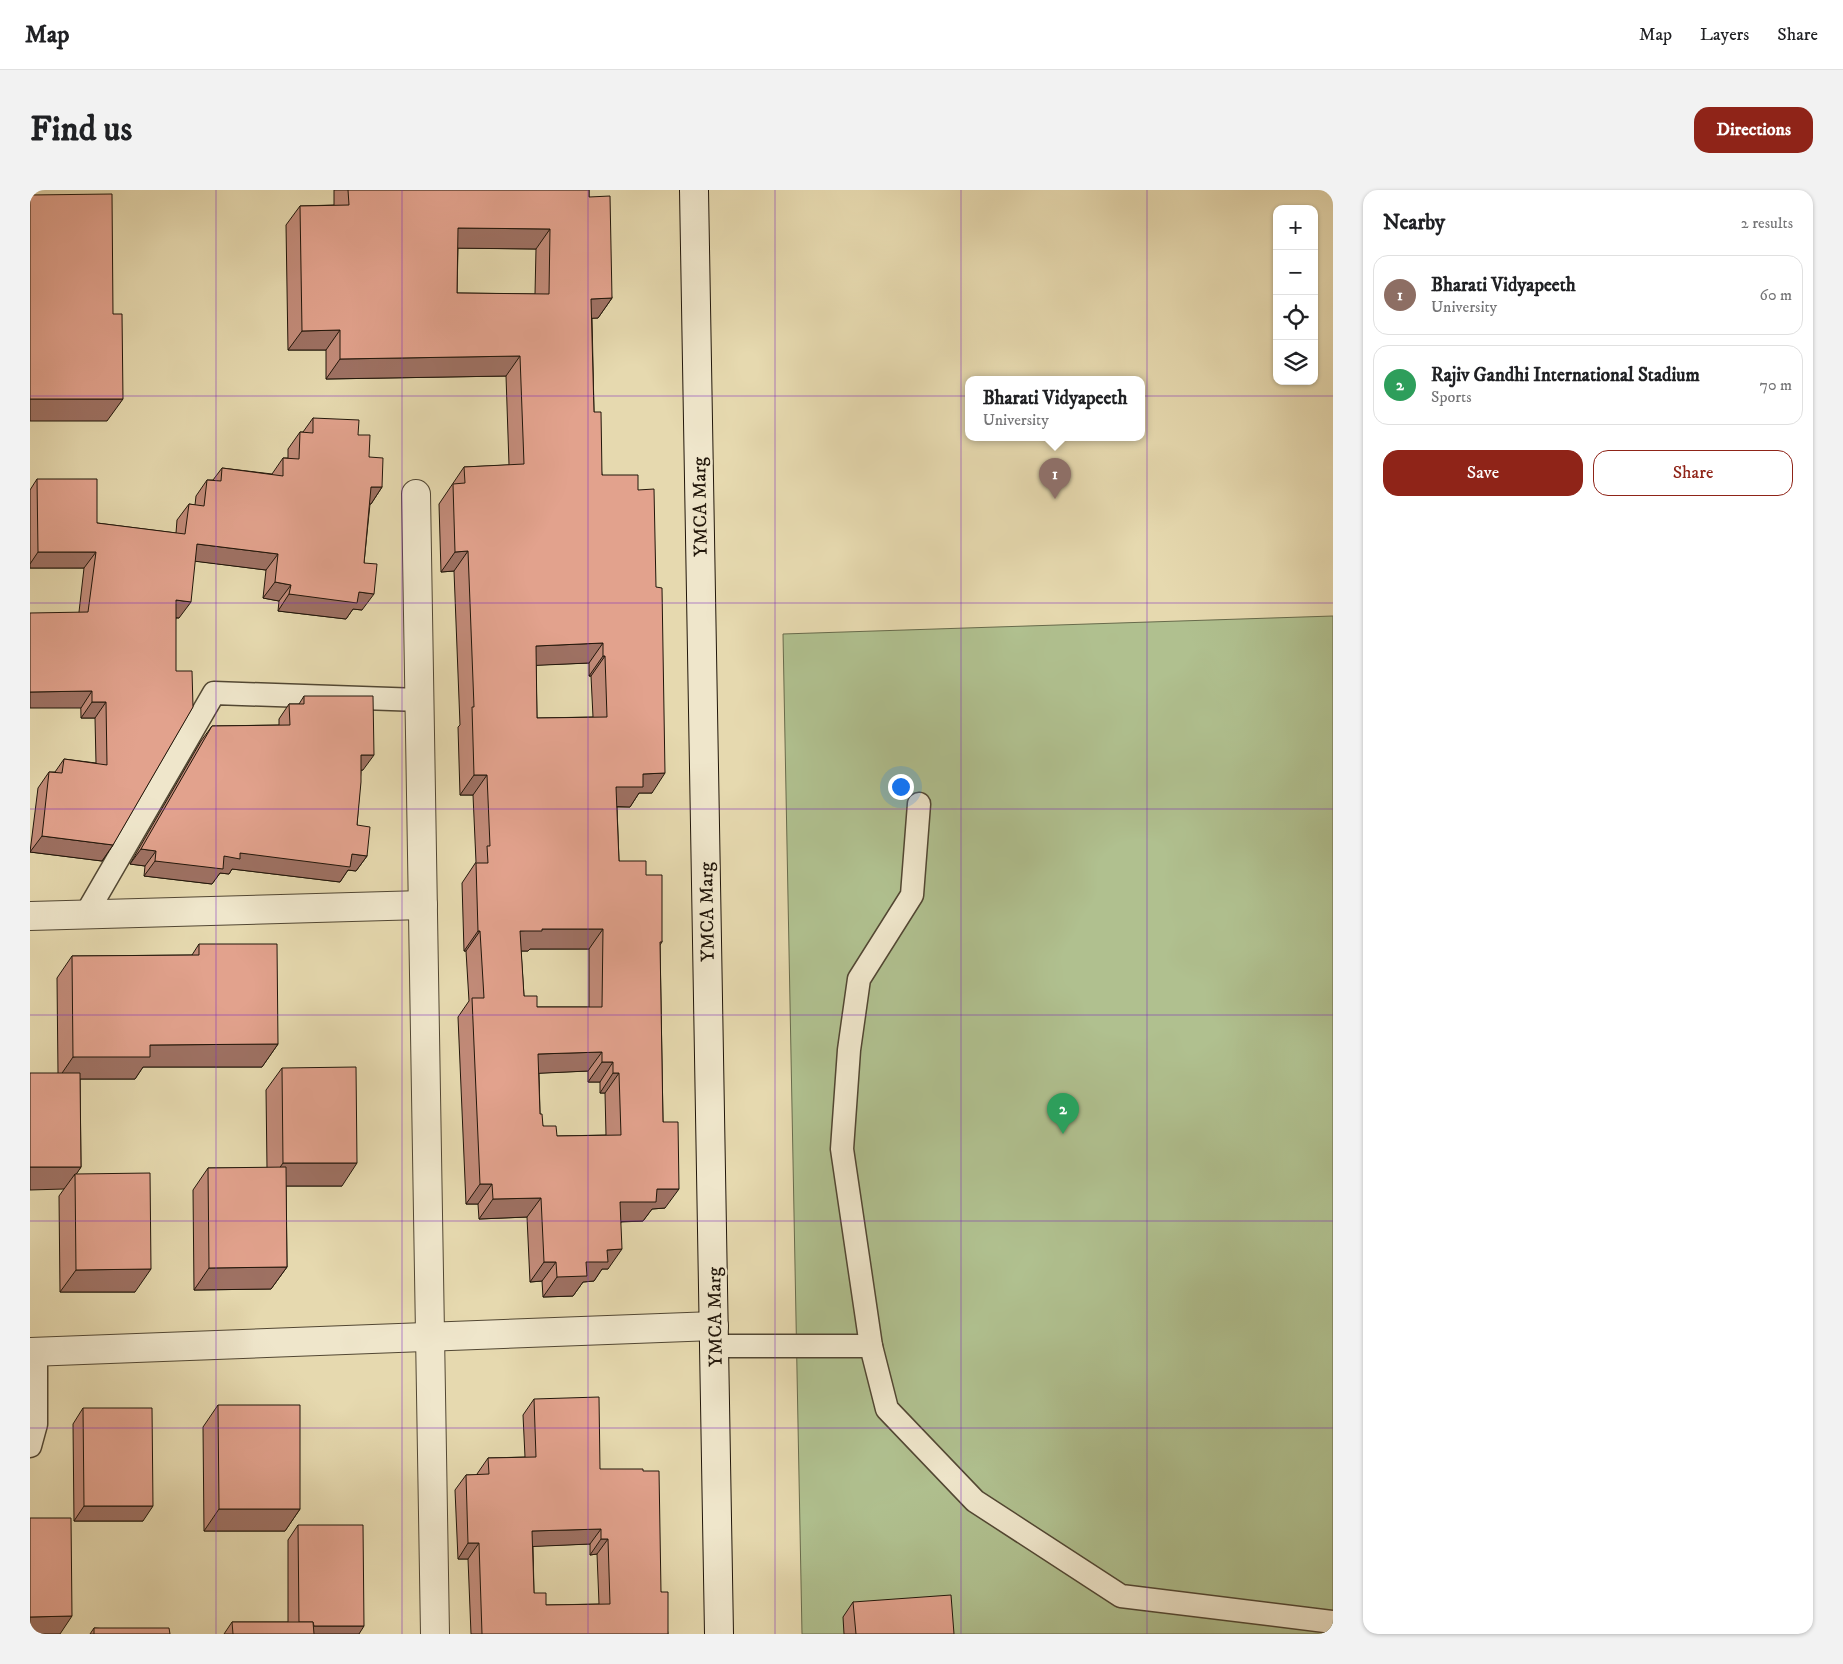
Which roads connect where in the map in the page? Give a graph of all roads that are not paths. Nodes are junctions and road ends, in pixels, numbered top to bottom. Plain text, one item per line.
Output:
1 (694, 190) edge
2 (416, 494) dead end
3 (420, 700) junction
4 (919, 804) dead end
5 (423, 905) junction
6 (86, 914) junction
7 (30, 916) edge
8 (714, 1336) junction
9 (430, 1337) junction
10 (870, 1346) junction
11 (33, 1352) edge
12 (30, 1446) edge
13 (1333, 1622) edge
14 (435, 1634) edge
15 (719, 1634) edge

1 - 8 street, YMCA Marg
2 - 3 street
3 - 5 street
3 - 6 lane
4 - 10 lane
5 - 6 street
5 - 9 street
6 - 7 street
8 - 9 street
8 - 10 lane
8 - 15 street, YMCA Marg
9 - 11 street
9 - 14 street
10 - 13 lane
11 - 12 lane

